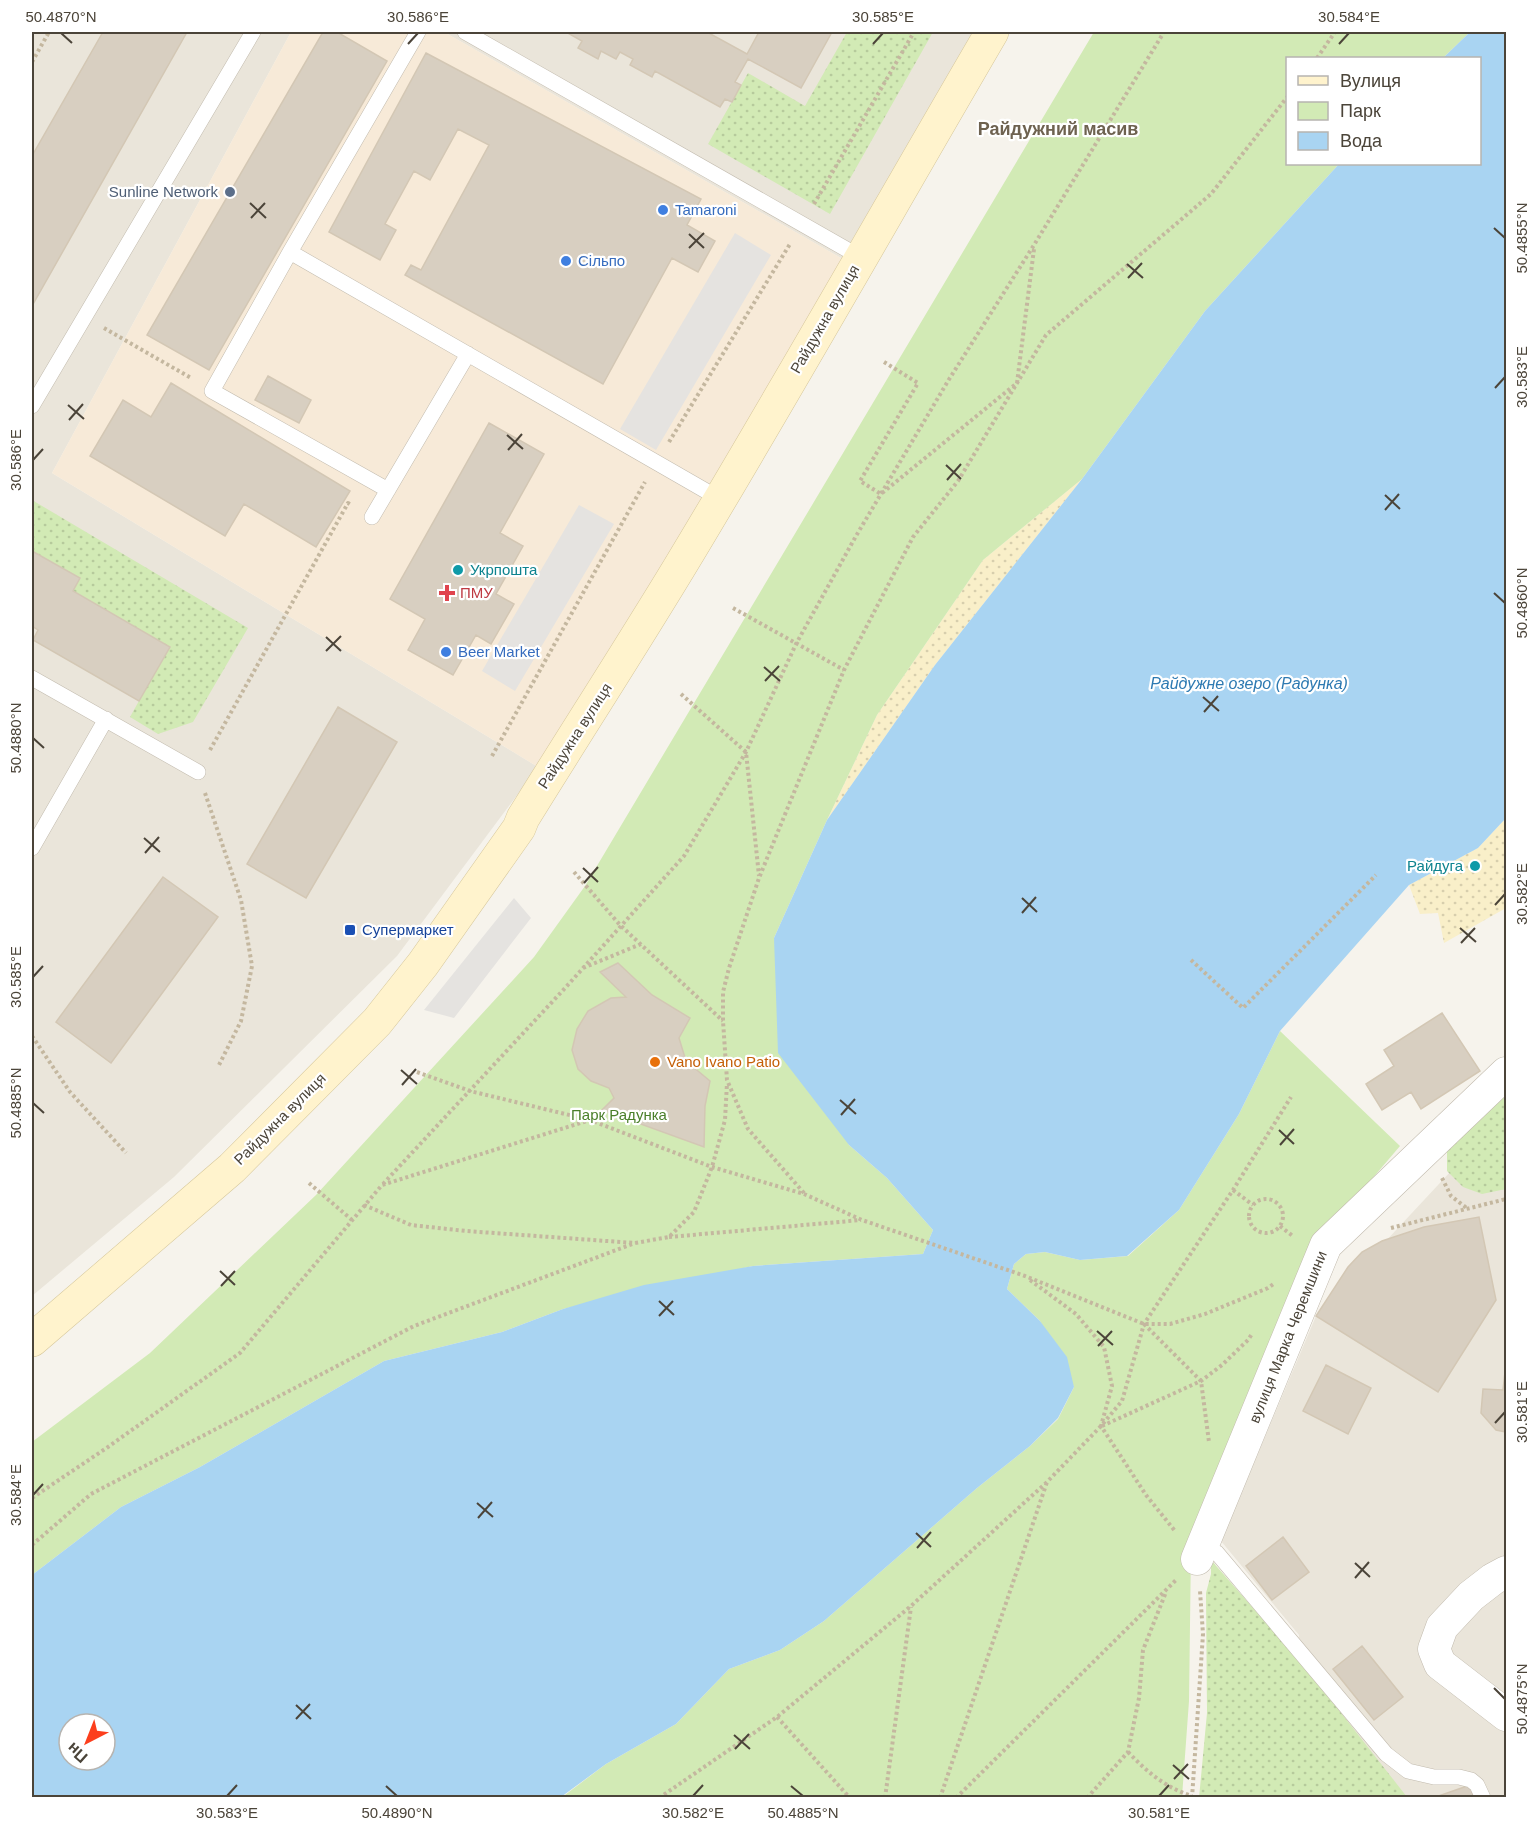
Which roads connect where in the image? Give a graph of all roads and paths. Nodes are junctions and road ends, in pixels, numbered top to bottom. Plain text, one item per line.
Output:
1 (49, 32) edge
2 (253, 32) edge
3 (418, 32) edge
4 (465, 32) edge
5 (914, 32) edge
6 (992, 32) edge
7 (1164, 32) edge
8 (1335, 32) edge
9 (1318, 57) edge
10 (32, 62) edge
11 (1286, 97) edge
12 (802, 224) junction
13 (1035, 245) junction
14 (290, 252) junction
15 (860, 257) junction
16 (85, 316) junction
17 (468, 354) junction
18 (884, 362) dead end
19 (1017, 383) junction
20 (212, 391) junction
21 (32, 406) edge
22 (656, 462) junction
23 (388, 490) junction
24 (881, 494) junction
25 (720, 499) junction
26 (372, 517) joint
27 (734, 608) dead end
28 (796, 644) junction
29 (844, 670) junction
30 (32, 678) edge
31 (681, 694) dead end
32 (106, 719) junction
33 (746, 752) junction
34 (492, 756) dead end
35 (198, 772) junction
36 (32, 848) edge
37 (574, 872) dead end
38 (1376, 876) dead end
39 (759, 878) junction
40 (620, 925) junction
41 (641, 944) junction
42 (1191, 960) dead end
43 (583, 968) junction
44 (723, 1021) junction
45 (32, 1036) edge
46 (218, 1066) dead end
47 (417, 1072) dead end
48 (1506, 1072) edge
49 (727, 1080) junction
50 (470, 1091) junction
51 (1291, 1097) dead end
52 (590, 1120) junction
53 (126, 1153) dead end
54 (712, 1167) junction
55 (309, 1183) dead end
56 (382, 1185) junction
57 (1233, 1190) junction
58 (804, 1194) junction
59 (1506, 1199) edge
60 (364, 1205) junction
61 (1253, 1205) junction
62 (352, 1220) junction
63 (862, 1220) junction
64 (1381, 1231) dead end
65 (669, 1237) junction
66 (635, 1243) junction
67 (1025, 1276) junction
68 (1268, 1288) dead end
69 (1267, 1300) dead end
70 (1144, 1324) junction
71 (1254, 1330) dead end
72 (32, 1340) edge
73 (1201, 1381) junction
74 (1101, 1426) junction
75 (1210, 1448) dead end
76 (1047, 1482) junction
77 (32, 1498) edge
78 (32, 1545) edge
79 (1199, 1555) junction
80 (1506, 1572) edge
81 (1167, 1589) junction
82 (911, 1606) junction
83 (1506, 1715) edge
84 (777, 1717) junction
85 (1128, 1752) junction
86 (1192, 1796) edge
87 (659, 1797) edge
88 (850, 1797) edge
89 (885, 1797) edge
90 (940, 1797) edge
91 (956, 1797) edge
92 (1087, 1797) edge
93 (1483, 1797) edge

1 - 10 path
2 - 16 lane
3 - 14 lane
4 - 12 lane
5 - 12 path
6 - 15 street, Райдужна вулиця
7 - 13 path
8 - 9 path
11 - 19 path
12 - 15 lane
12 - 22 path
13 - 19 path
13 - 24 path
14 - 17 lane
14 - 20 lane
15 - 25 street, Райдужна вулиця
16 - 20 path
16 - 21 lane
17 - 22 lane
17 - 23 lane
18 - 24 path
19 - 24 path
19 - 29 path
20 - 23 lane
22 - 25 lane
22 - 34 path
23 - 26 lane
24 - 28 path
25 - 72 street, Райдужна вулиця
26 - 35 path
27 - 28 path
28 - 29 path
28 - 33 path
29 - 39 path
30 - 32 lane
31 - 33 path
32 - 35 lane
32 - 36 lane
33 - 39 path
33 - 40 path
35 - 46 path
37 - 40 path
38 - 42 path
39 - 44 path
40 - 41 path
40 - 43 path
41 - 43 path
41 - 44 path
43 - 50 path
44 - 49 path
45 - 53 path
47 - 50 path
48 - 79 street, вулиця Марка Черемшини
49 - 54 path
49 - 58 path
50 - 52 path
50 - 56 path
51 - 57 path
52 - 54 path
52 - 56 path
54 - 58 path
54 - 65 path
55 - 62 path
56 - 60 path
57 - 61 path
57 - 70 path
58 - 63 path
59 - 64 path
60 - 62 path
60 - 66 path
61 - 61 path
62 - 77 path
63 - 65 path
63 - 67 path
65 - 66 path
66 - 78 path
67 - 70 path
67 - 74 path
68 - 69 path
70 - 73 path
70 - 74 path
71 - 73 path
73 - 74 path
73 - 75 path
74 - 76 path
74 - 79 path
76 - 82 path
76 - 90 path
79 - 81 path
79 - 86 path
79 - 93 lane
80 - 83 street
81 - 85 path
81 - 91 path
82 - 84 path
82 - 89 path
84 - 87 path
84 - 88 path
85 - 86 path
85 - 92 path

